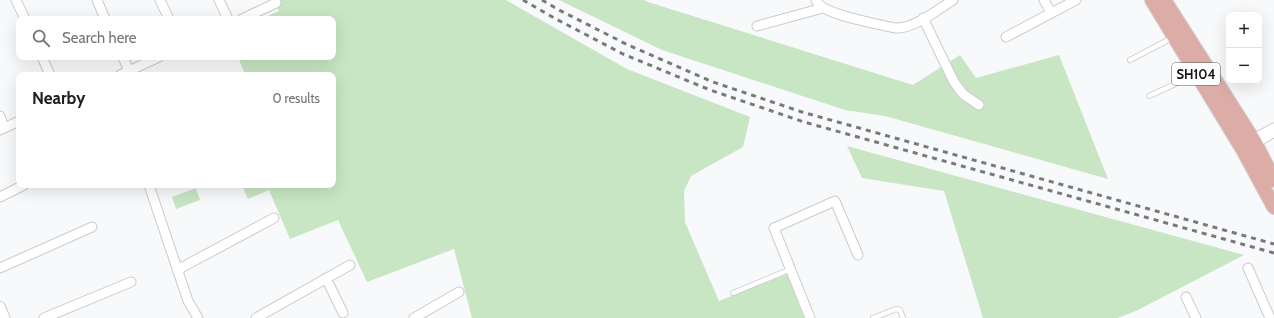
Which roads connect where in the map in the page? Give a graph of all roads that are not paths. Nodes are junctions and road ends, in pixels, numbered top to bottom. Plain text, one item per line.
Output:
1 (16, 0) edge
2 (97, 0) edge
3 (160, 0) edge
4 (219, 0) edge
5 (816, 0) edge
6 (953, 0) edge
7 (1044, 0) edge
8 (1076, 0) edge
9 (1152, 0) edge
10 (1164, 0) edge
11 (276, 3) dead end
12 (823, 8) junction
13 (1051, 13) junction
14 (23, 16) edge
15 (104, 16) edge
16 (168, 16) edge
17 (227, 16) edge
18 (248, 16) edge
19 (923, 18) junction
20 (757, 26) dead end
21 (1006, 37) dead end
22 (1174, 37) junction
23 (43, 60) edge
24 (124, 60) edge
25 (153, 60) edge
26 (1130, 60) dead end
27 (129, 71) joint
28 (49, 72) edge
29 (1196, 74) junction
30 (1149, 96) dead end
31 (979, 105) dead end
32 (0, 116) edge
33 (16, 122) edge
34 (2, 129) edge
35 (1274, 130) edge
36 (1248, 144) junction
37 (1274, 180) edge
38 (18, 188) edge
39 (150, 188) edge
40 (0, 197) edge
41 (1274, 207) edge
42 (274, 218) dead end
43 (92, 227) dead end
44 (858, 255) dead end
45 (350, 265) dead end
46 (0, 268) edge
47 (1248, 268) dead end
48 (791, 269) junction
49 (177, 270) junction
50 (326, 278) junction
51 (130, 282) dead end
52 (459, 292) dead end
53 (733, 293) dead end
54 (1186, 297) dead end
55 (0, 306) edge
56 (343, 313) dead end
57 (5, 318) edge
58 (44, 318) edge
59 (198, 318) edge
60 (256, 318) edge
61 (414, 318) edge
62 (810, 318) edge
63 (872, 318) edge
64 (904, 318) edge
65 (1196, 318) edge
66 (1270, 318) edge

1 - 14 street
2 - 15 street
3 - 16 street
4 - 17 street
5 - 12 street
6 - 19 street
7 - 13 street
8 - 13 street
9 - 22 main road, SH104
10 - 36 main road, SH104
11 - 18 street
12 - 19 street
12 - 20 street
13 - 21 street
19 - 31 street
22 - 26 lane
22 - 29 main road, SH104
23 - 28 street
24 - 27 street
25 - 27 street
29 - 30 lane
29 - 36 main road, SH104
32 - 34 street
33 - 34 street
35 - 36 street
36 - 37 main road, SH104
36 - 41 main road, SH104
38 - 40 street
39 - 49 street
42 - 49 street
43 - 46 street
44 - 48 street
45 - 50 street
47 - 66 street
48 - 53 lane
48 - 62 street
49 - 59 street
50 - 56 street
50 - 60 street
51 - 58 street
52 - 61 street
54 - 65 street
55 - 57 street
63 - 64 lane

